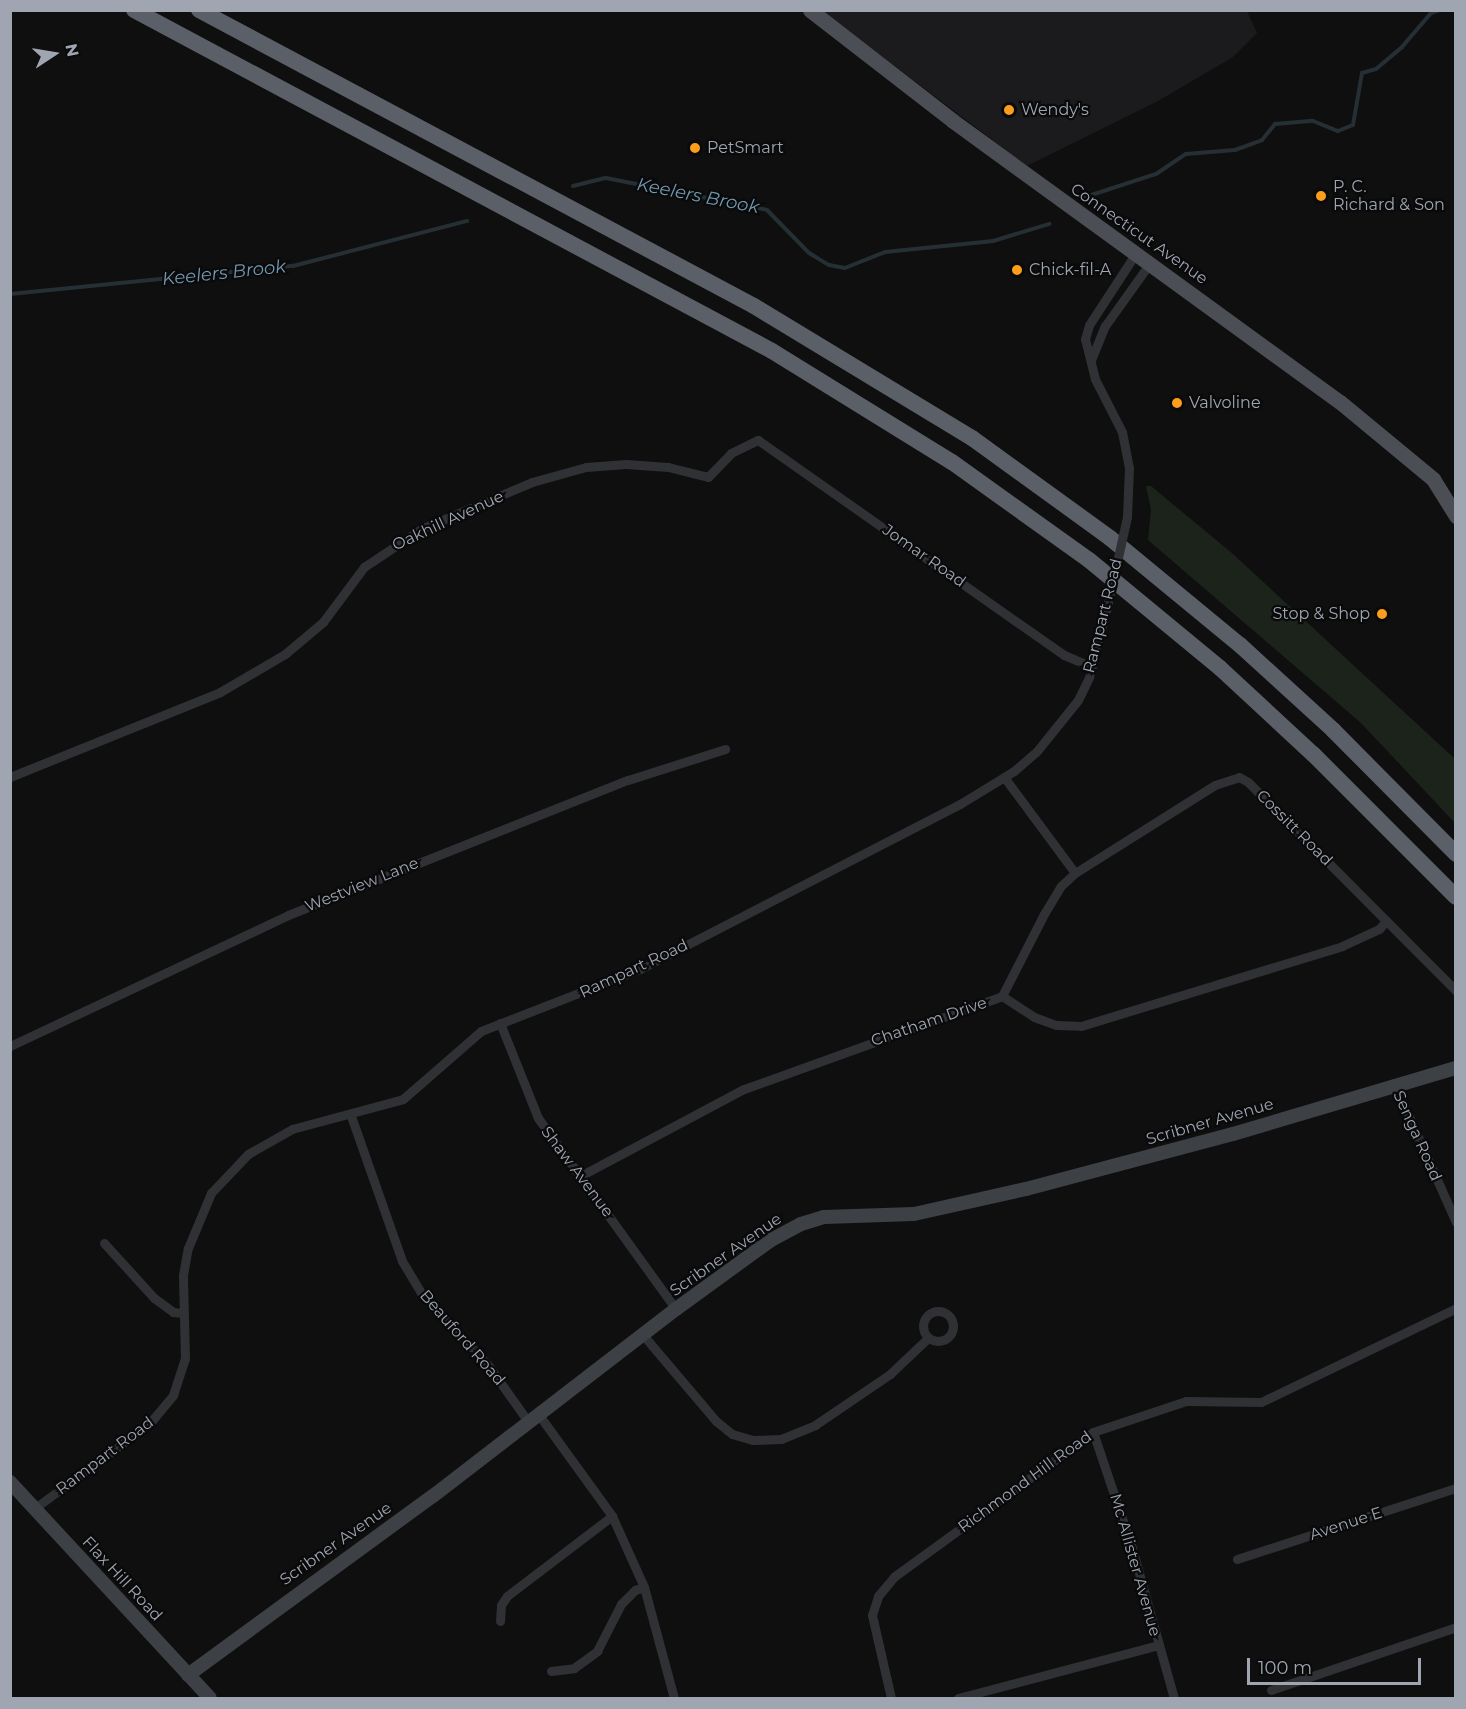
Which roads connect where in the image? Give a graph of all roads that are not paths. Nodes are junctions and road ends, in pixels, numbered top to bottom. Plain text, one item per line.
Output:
1 (134, 10) edge
2 (199, 10) edge
3 (810, 10) edge
4 (1136, 253) junction
5 (1150, 263) junction
6 (1090, 360) junction
7 (758, 440) joint
8 (1449, 493) edge
9 (1455, 516) edge
10 (1092, 667) junction
11 (725, 749) dead end
12 (10, 777) edge
13 (1004, 777) junction
14 (1455, 854) edge
15 (1075, 873) junction
16 (1455, 897) edge
17 (1386, 921) junction
18 (1455, 991) edge
19 (1002, 996) junction
20 (500, 1023) junction
21 (10, 1046) edge
22 (1455, 1068) edge
23 (1394, 1083) junction
24 (351, 1116) junction
25 (582, 1175) junction
26 (1455, 1221) edge
27 (104, 1243) dead end
28 (1455, 1308) edge
29 (676, 1309) junction
30 (183, 1313) junction
31 (643, 1335) junction
32 (928, 1338) dead end
33 (534, 1419) junction
34 (1093, 1432) junction
35 (1455, 1488) edge
36 (13, 1489) edge
37 (34, 1508) junction
38 (612, 1516) junction
39 (1237, 1559) dead end
40 (644, 1587) junction
41 (500, 1621) dead end
42 (1455, 1627) edge
43 (1158, 1646) junction
44 (551, 1671) dead end
45 (188, 1675) junction
46 (1271, 1690) dead end
47 (210, 1698) edge
48 (674, 1698) edge
49 (891, 1698) edge
50 (958, 1698) edge
51 (1174, 1698) edge

1 - 16 highway
2 - 14 highway
3 - 4 main road, Connecticut Avenue
4 - 5 main road, Connecticut Avenue
4 - 6 street, Rampart Road
5 - 6 street
5 - 8 main road, Connecticut Avenue
6 - 10 street, Rampart Road, bridge
7 - 10 street, Jomar Road
7 - 12 street, Oakhill Avenue
8 - 9 main road, Connecticut Avenue
10 - 13 street, Rampart Road
11 - 21 street, Westview Lane
13 - 15 street
13 - 20 street, Rampart Road
15 - 17 street, Cossitt Road
15 - 19 street, Cossitt Road
17 - 18 street, Cossitt Road
17 - 19 street, Chatham Drive
19 - 25 street, Chatham Drive
20 - 24 street, Rampart Road
20 - 25 street, Shaw Avenue
22 - 23 street, Scribner Avenue
23 - 26 street, Senga Road
23 - 29 street, Scribner Avenue
24 - 30 street, Rampart Road
24 - 33 street, Beauford Road
25 - 29 street, Shaw Avenue
27 - 30 street
28 - 34 street, Richmond Hill Road
29 - 31 street, Scribner Avenue
30 - 37 street, Rampart Road
31 - 32 street
31 - 33 street, Scribner Avenue
33 - 38 street, Beauford Road
33 - 45 street, Scribner Avenue
34 - 43 street, Mc Allister Avenue
34 - 49 street, Richmond Hill Road
35 - 39 street, Avenue E
36 - 37 street, Flax Hill Road
37 - 45 street, Flax Hill Road
38 - 40 street, Beauford Road
38 - 41 street
40 - 44 street
40 - 48 street, Beauford Road
42 - 46 street
43 - 50 street
43 - 51 street, Mc Allister Avenue
45 - 47 street, Flax Hill Road

